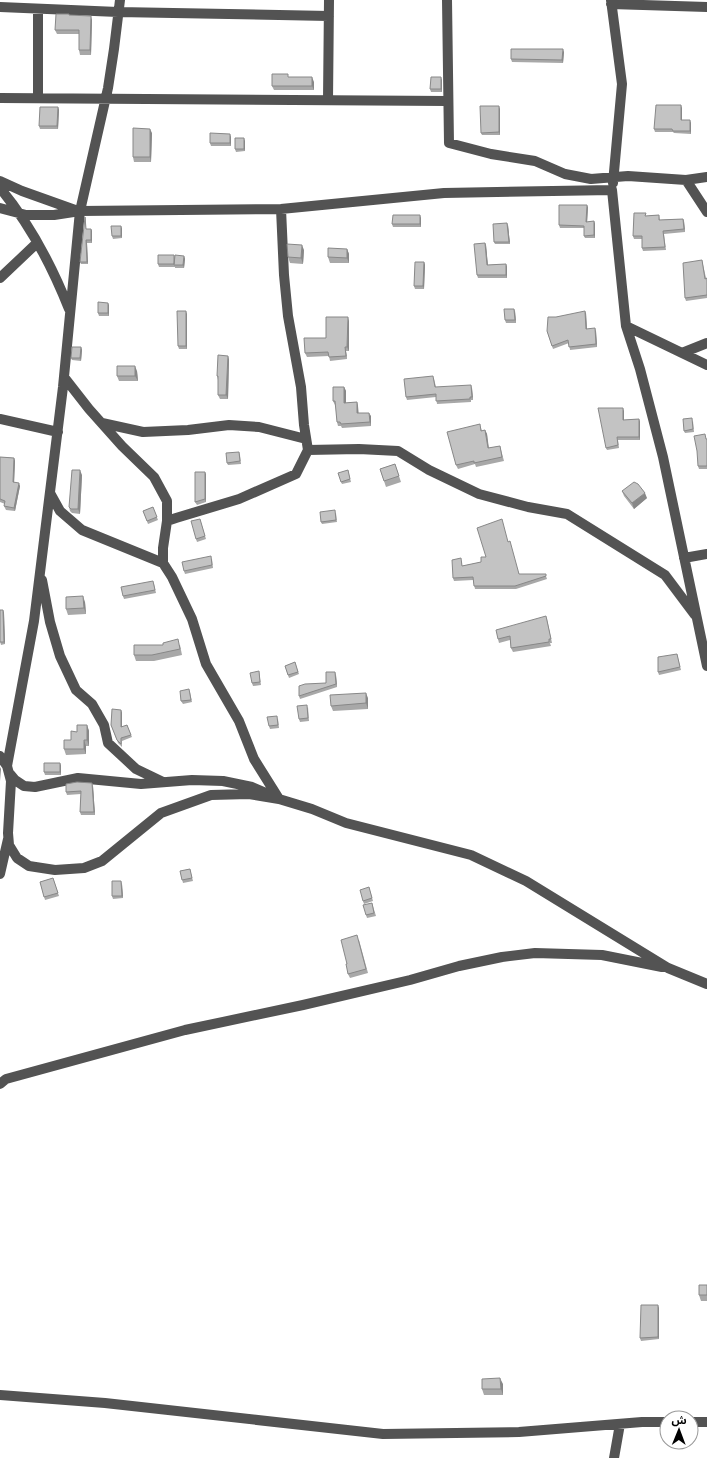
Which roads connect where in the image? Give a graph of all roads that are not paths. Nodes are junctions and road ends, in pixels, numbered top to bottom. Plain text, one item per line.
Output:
1 (120, 0) edge
2 (329, 0) edge
3 (447, 0) edge
4 (611, 2) edge
5 (707, 6) edge
6 (0, 8) edge
7 (38, 9) junction
8 (118, 12) junction
9 (329, 16) junction
10 (38, 97) junction
11 (0, 98) edge
12 (105, 99) junction
13 (328, 100) junction
14 (448, 101) junction
15 (707, 177) edge
16 (614, 178) junction
17 (686, 180) junction
18 (0, 181) edge
19 (0, 188) edge
20 (612, 190) junction
21 (0, 208) edge
22 (281, 209) junction
23 (80, 212) junction
24 (707, 212) edge
25 (20, 213) junction
26 (37, 243) junction
27 (0, 278) edge
28 (70, 311) junction
29 (626, 326) junction
30 (707, 343) edge
31 (682, 353) junction
32 (707, 365) edge
33 (64, 377) junction
34 (0, 419) edge
35 (102, 423) junction
36 (58, 432) junction
37 (306, 439) junction
38 (308, 450) junction
39 (50, 493) junction
40 (167, 521) junction
41 (707, 554) edge
42 (684, 558) junction
43 (163, 563) junction
44 (40, 572) junction
45 (697, 618) junction
46 (707, 666) edge
47 (0, 756) edge
48 (8, 770) junction
49 (165, 783) junction
50 (279, 799) junction
51 (8, 839) junction
52 (0, 874) edge
53 (668, 968) junction
54 (707, 984) edge
55 (0, 1084) edge
56 (0, 1395) edge
57 (659, 1422) edge
58 (620, 1424) junction
59 (614, 1458) edge

1 - 8 street
2 - 9 street
3 - 14 street
4 - 5 street
4 - 16 street
6 - 7 street
7 - 8 street
7 - 10 street
8 - 9 street
8 - 12 street
9 - 13 street
10 - 11 street
10 - 12 street
12 - 13 street
12 - 23 street
13 - 14 street
14 - 16 street
15 - 17 street
16 - 17 street
16 - 20 street
17 - 24 street
18 - 23 street
19 - 25 street
20 - 22 street
20 - 29 street
21 - 25 street
22 - 23 street
22 - 37 street
23 - 25 street
23 - 28 street
25 - 26 street
26 - 27 street
26 - 28 street
28 - 33 street
29 - 31 street
29 - 42 street
30 - 31 street
31 - 32 street
33 - 35 street
33 - 36 street
34 - 36 street
35 - 37 street
35 - 40 street
36 - 39 street
37 - 38 street
38 - 40 street
38 - 45 street
39 - 43 street
39 - 44 street
40 - 43 street
41 - 42 street
42 - 45 street
43 - 50 street
44 - 48 street
44 - 49 street
45 - 46 street
47 - 48 street
48 - 49 street
48 - 51 street
49 - 50 street
50 - 51 street
50 - 53 street
51 - 52 street
53 - 54 street
53 - 55 street
56 - 58 street
57 - 58 street
58 - 59 street

